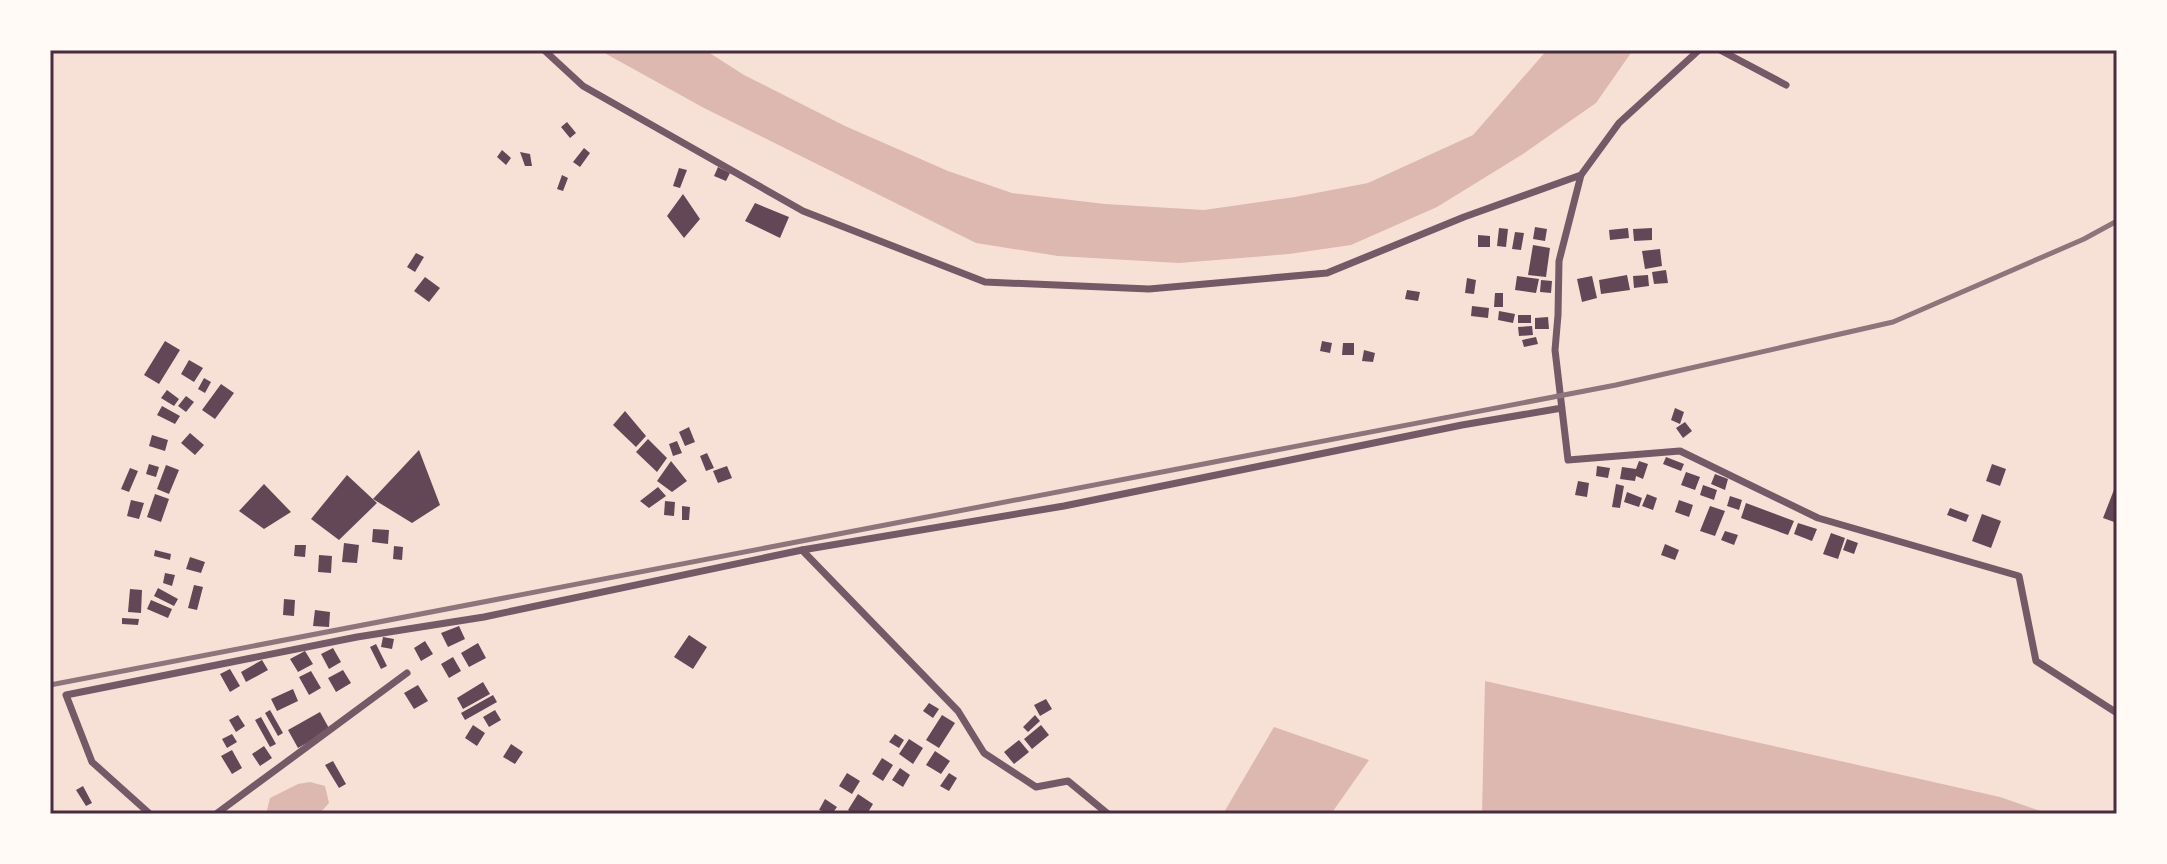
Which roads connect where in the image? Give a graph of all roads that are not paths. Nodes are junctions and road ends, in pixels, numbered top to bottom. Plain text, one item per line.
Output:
1 (544, 50) edge
2 (1699, 50) edge
3 (1720, 50) edge
4 (1786, 85) dead end
5 (1581, 175) junction
6 (1562, 408) junction
7 (802, 550) junction
8 (407, 673) dead end
9 (2117, 713) edge
10 (150, 814) edge
11 (216, 814) edge
12 (1108, 814) edge

1 - 5 street
2 - 5 street
3 - 4 street
5 - 6 street
6 - 7 street
6 - 9 street
7 - 10 street
7 - 12 street
8 - 11 street

